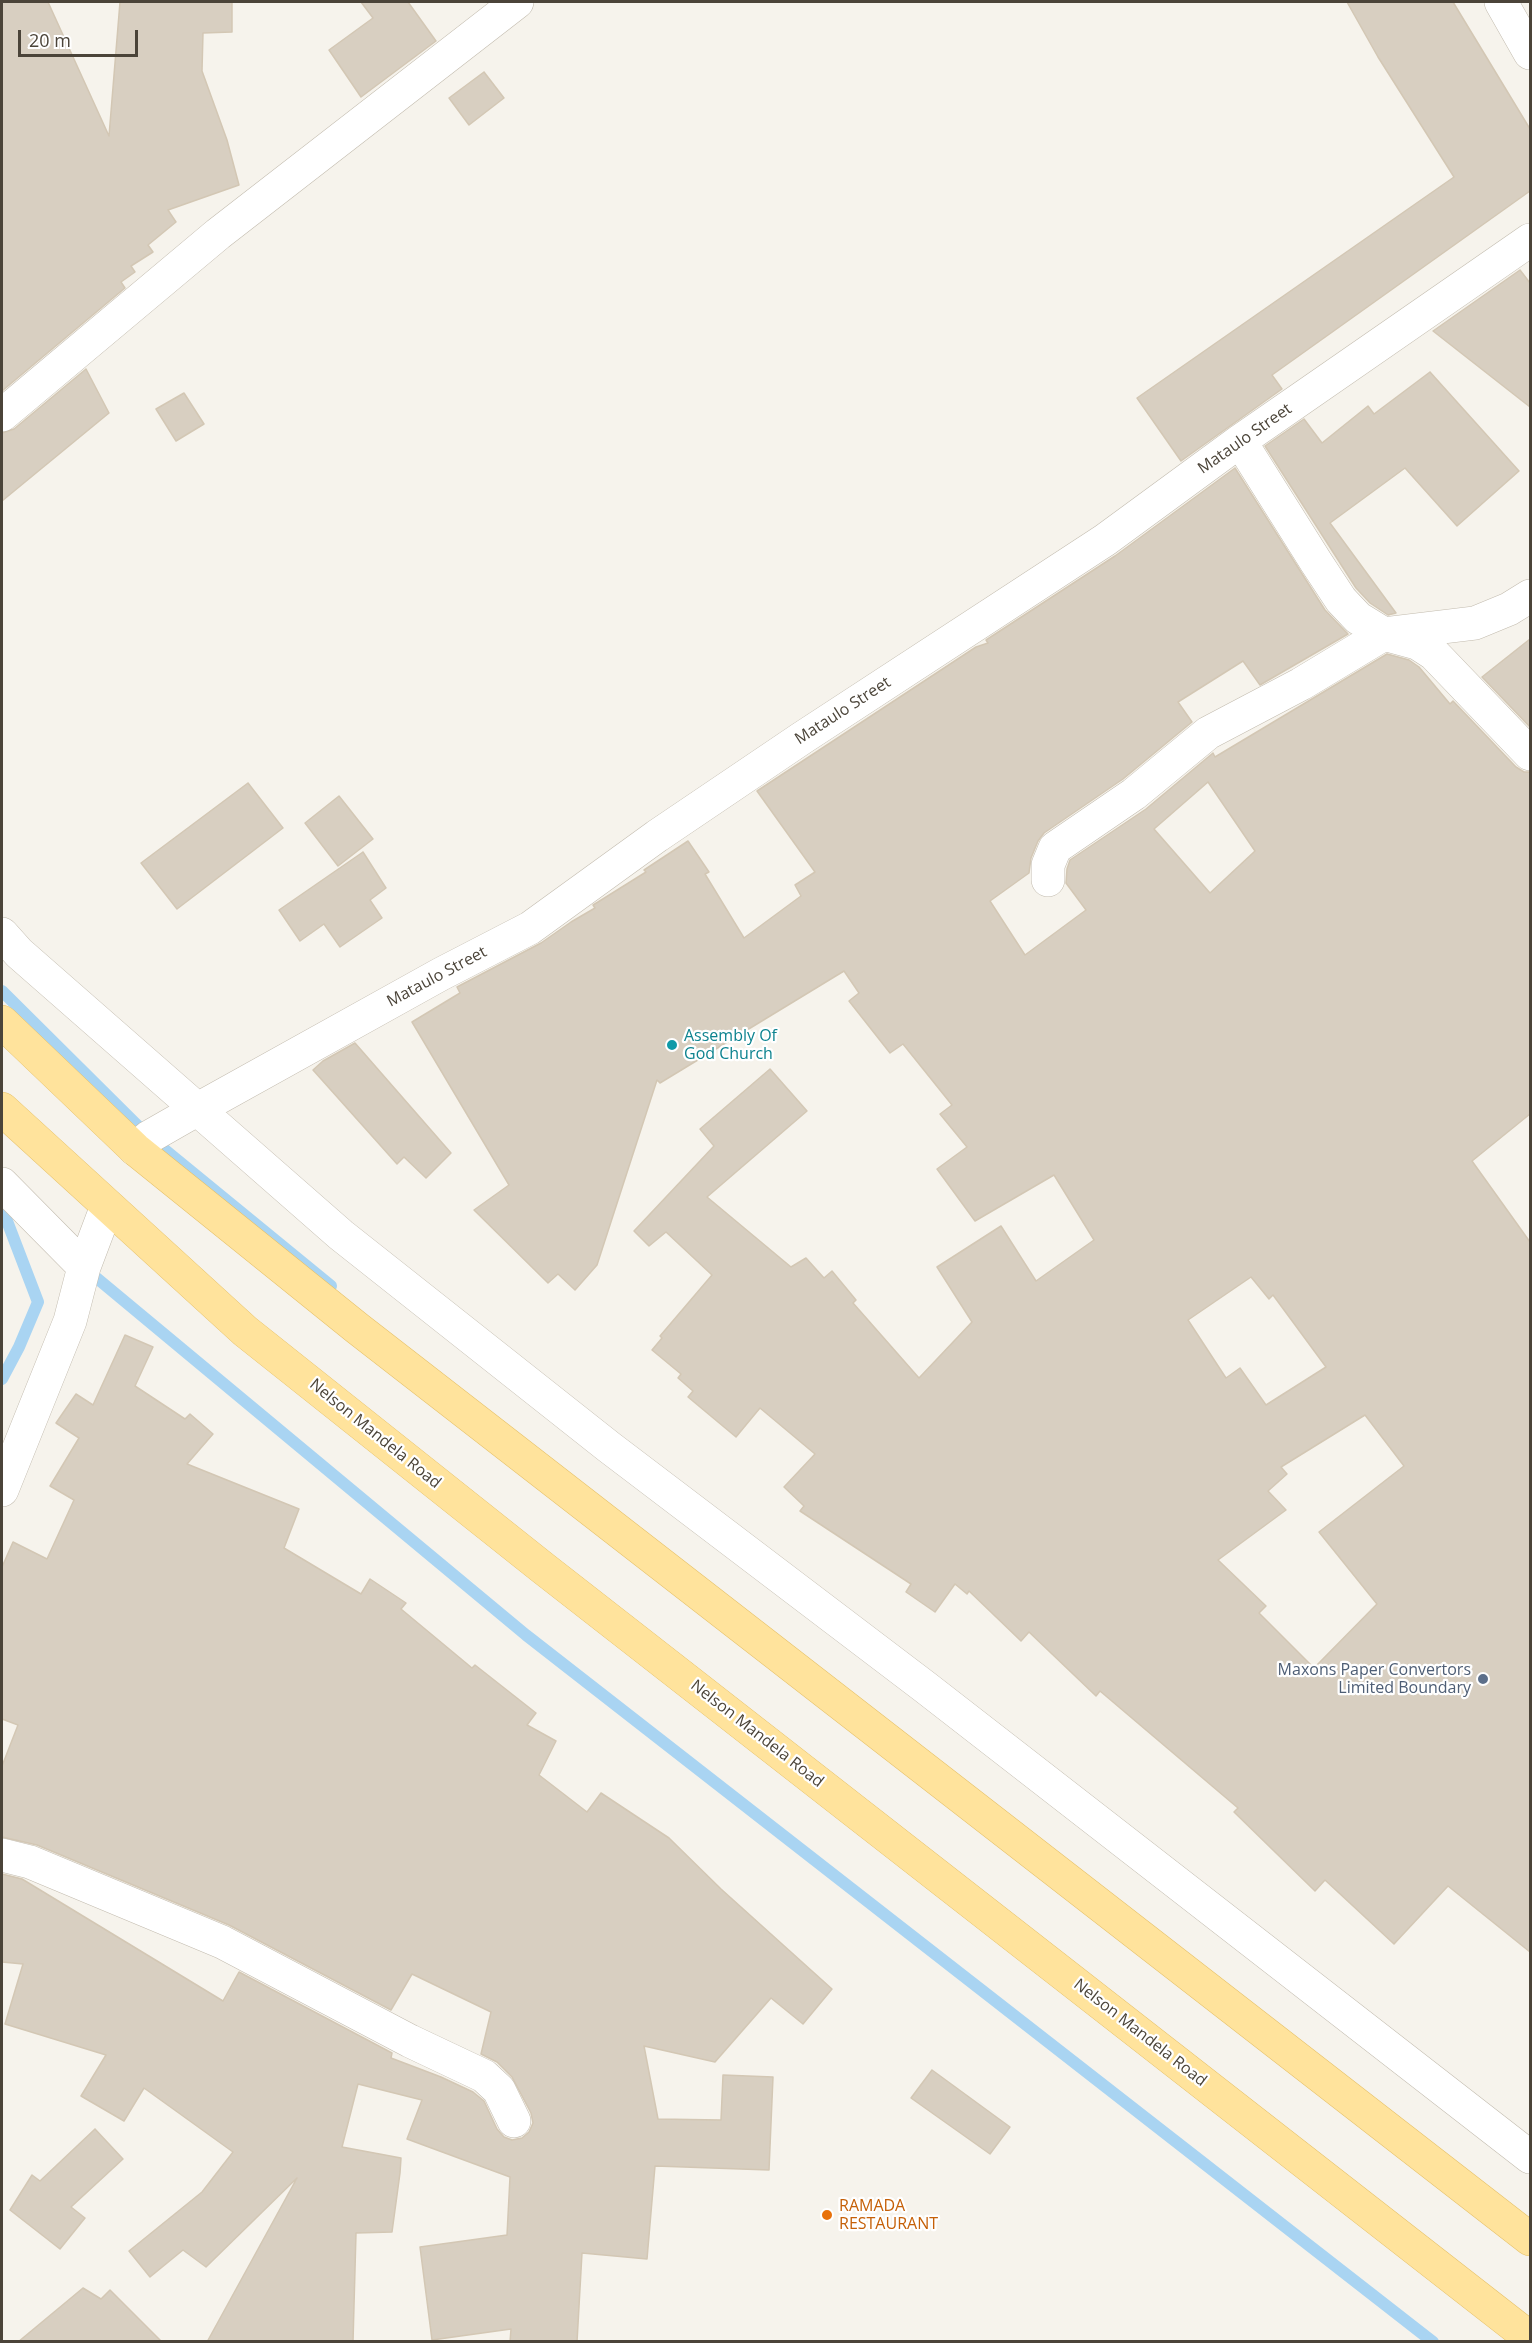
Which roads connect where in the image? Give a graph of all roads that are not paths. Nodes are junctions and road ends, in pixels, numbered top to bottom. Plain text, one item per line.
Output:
1 (517, 2) edge
2 (1500, 2) edge
3 (1530, 53) edge
4 (1530, 240) edge
5 (2, 415) edge
6 (1240, 441) junction
7 (1530, 597) edge
8 (1384, 634) junction
9 (1530, 754) edge
10 (1048, 880) dead end
11 (2, 934) edge
12 (2, 1022) edge
13 (2, 1109) edge
14 (198, 1109) junction
15 (135, 1149) junction
16 (2, 1184) edge
17 (107, 1206) junction
18 (84, 1268) junction
19 (2, 1490) edge
20 (2, 1855) edge
21 (514, 2121) dead end
22 (1530, 2157) edge
23 (1530, 2239) edge
24 (1530, 2338) edge

1 - 5 street
2 - 3 street
4 - 6 street, Mataulo Street
6 - 8 street
6 - 14 street, Mataulo Street
7 - 8 street
8 - 9 street
8 - 10 street
11 - 14 street
12 - 15 main road
13 - 17 main road, Nelson Mandela Road
14 - 15 street, Mataulo Street
14 - 22 street
15 - 23 main road
16 - 18 street
17 - 18 street
17 - 24 main road, Nelson Mandela Road
18 - 19 street
20 - 21 street

